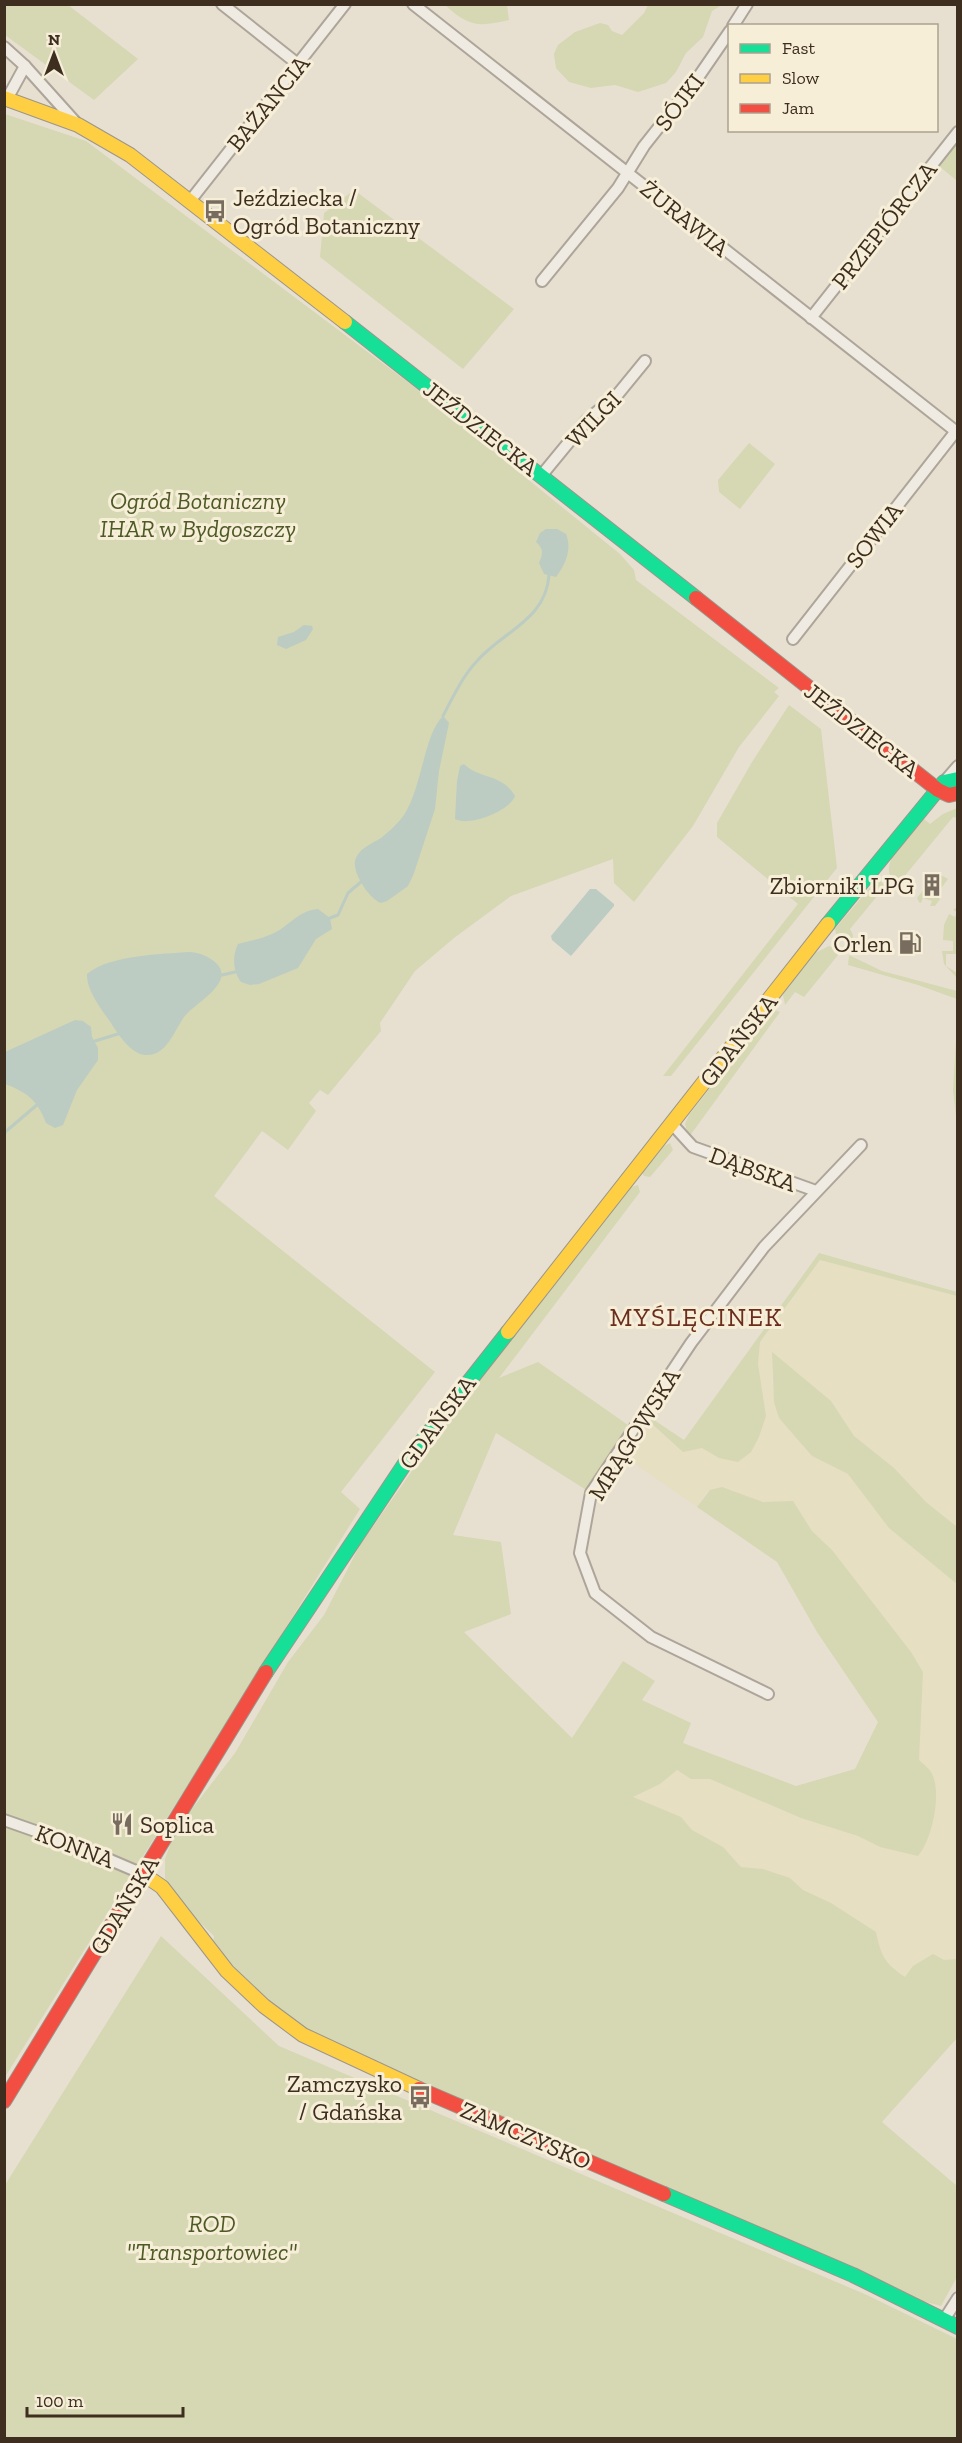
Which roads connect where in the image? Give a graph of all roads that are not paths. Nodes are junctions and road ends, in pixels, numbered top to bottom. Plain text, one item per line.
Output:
1 (222, 4) edge
2 (345, 4) edge
3 (413, 4) edge
4 (747, 4) edge
5 (734, 24) edge
6 (728, 32) edge
7 (4, 47) edge
8 (299, 65) junction
9 (25, 66) junction
10 (6, 99) edge
11 (78, 125) junction
12 (957, 132) edge
13 (627, 171) junction
14 (190, 201) junction
15 (542, 281) dead end
16 (811, 318) junction
17 (645, 361) dead end
18 (956, 432) edge
19 (541, 476) junction
20 (793, 639) dead end
21 (957, 766) edge
22 (946, 784) edge
23 (957, 793) edge
24 (672, 1124) junction
25 (861, 1145) dead end
26 (816, 1191) junction
27 (768, 1694) dead end
28 (4, 1821) edge
29 (143, 1874) junction
30 (4, 2101) edge
31 (957, 2298) edge
32 (944, 2320) junction
33 (957, 2327) edge

1 - 8 street
2 - 8 street, BAŻANCIA
3 - 13 street, ŻURAWIA
4 - 5 street
6 - 13 street, SÓJKI
7 - 9 street
8 - 14 street, BAŻANCIA
9 - 10 street
9 - 11 street
10 - 11 street, JEŹDZIECKA
11 - 14 street, JEŹDZIECKA
12 - 16 street, PRZEPIÓRCZA
13 - 15 street, SÓJKI
13 - 16 street, ŻURAWIA
14 - 19 street, JEŹDZIECKA
16 - 18 street, ŻURAWIA
17 - 19 street, WILGI
18 - 20 street, SOWIA
19 - 22 street, JEŹDZIECKA
21 - 22 street, GDAŃSKA
22 - 23 street
22 - 24 street, GDAŃSKA
24 - 26 street, DĄBSKA
24 - 29 street, GDAŃSKA
25 - 26 street, DĄBSKA
26 - 27 street, MRĄGOWSKA
28 - 29 street, KONNA
29 - 30 street, GDAŃSKA
29 - 32 street, ZAMCZYSKO
31 - 32 street
32 - 33 street, ZAMCZYSKO

